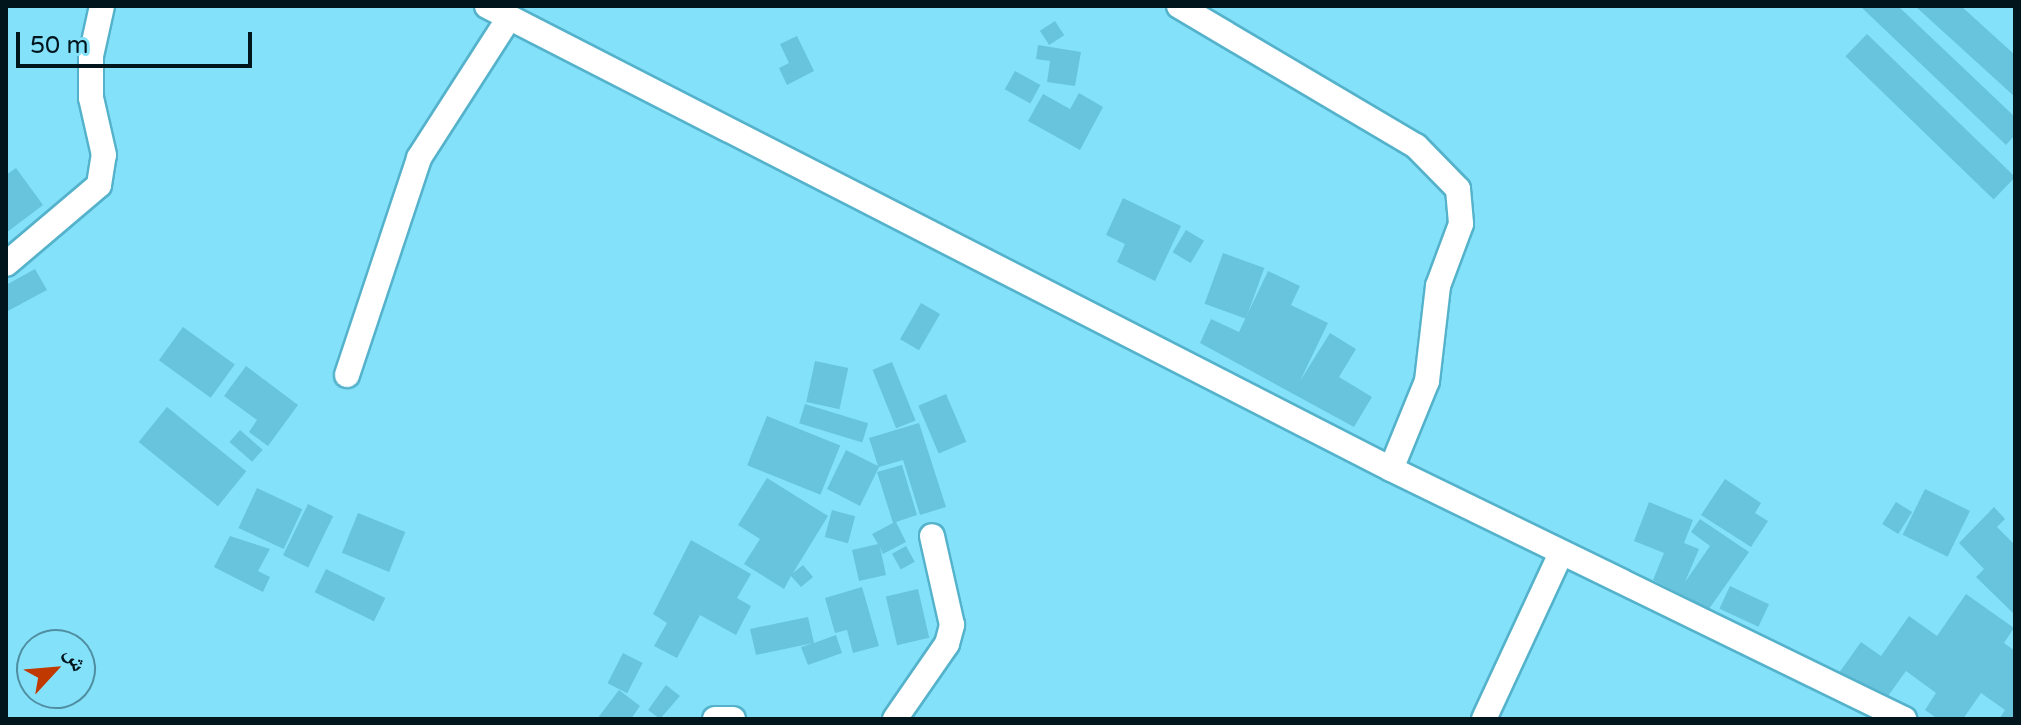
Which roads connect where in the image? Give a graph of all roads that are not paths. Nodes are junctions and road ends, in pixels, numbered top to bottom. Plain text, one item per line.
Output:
1 (102, 6) edge
2 (487, 6) edge
3 (1179, 6) edge
4 (509, 18) junction
5 (6, 264) edge
6 (347, 375) dead end
7 (1391, 469) junction
8 (932, 536) dead end
9 (1561, 553) junction
10 (715, 719) edge
11 (733, 719) edge
12 (895, 719) edge
13 (1484, 719) edge
14 (1904, 719) edge

1 - 5 street
2 - 4 street
3 - 7 street
4 - 6 street
4 - 7 street
7 - 9 street
8 - 12 street
9 - 13 street
9 - 14 street
10 - 11 street

